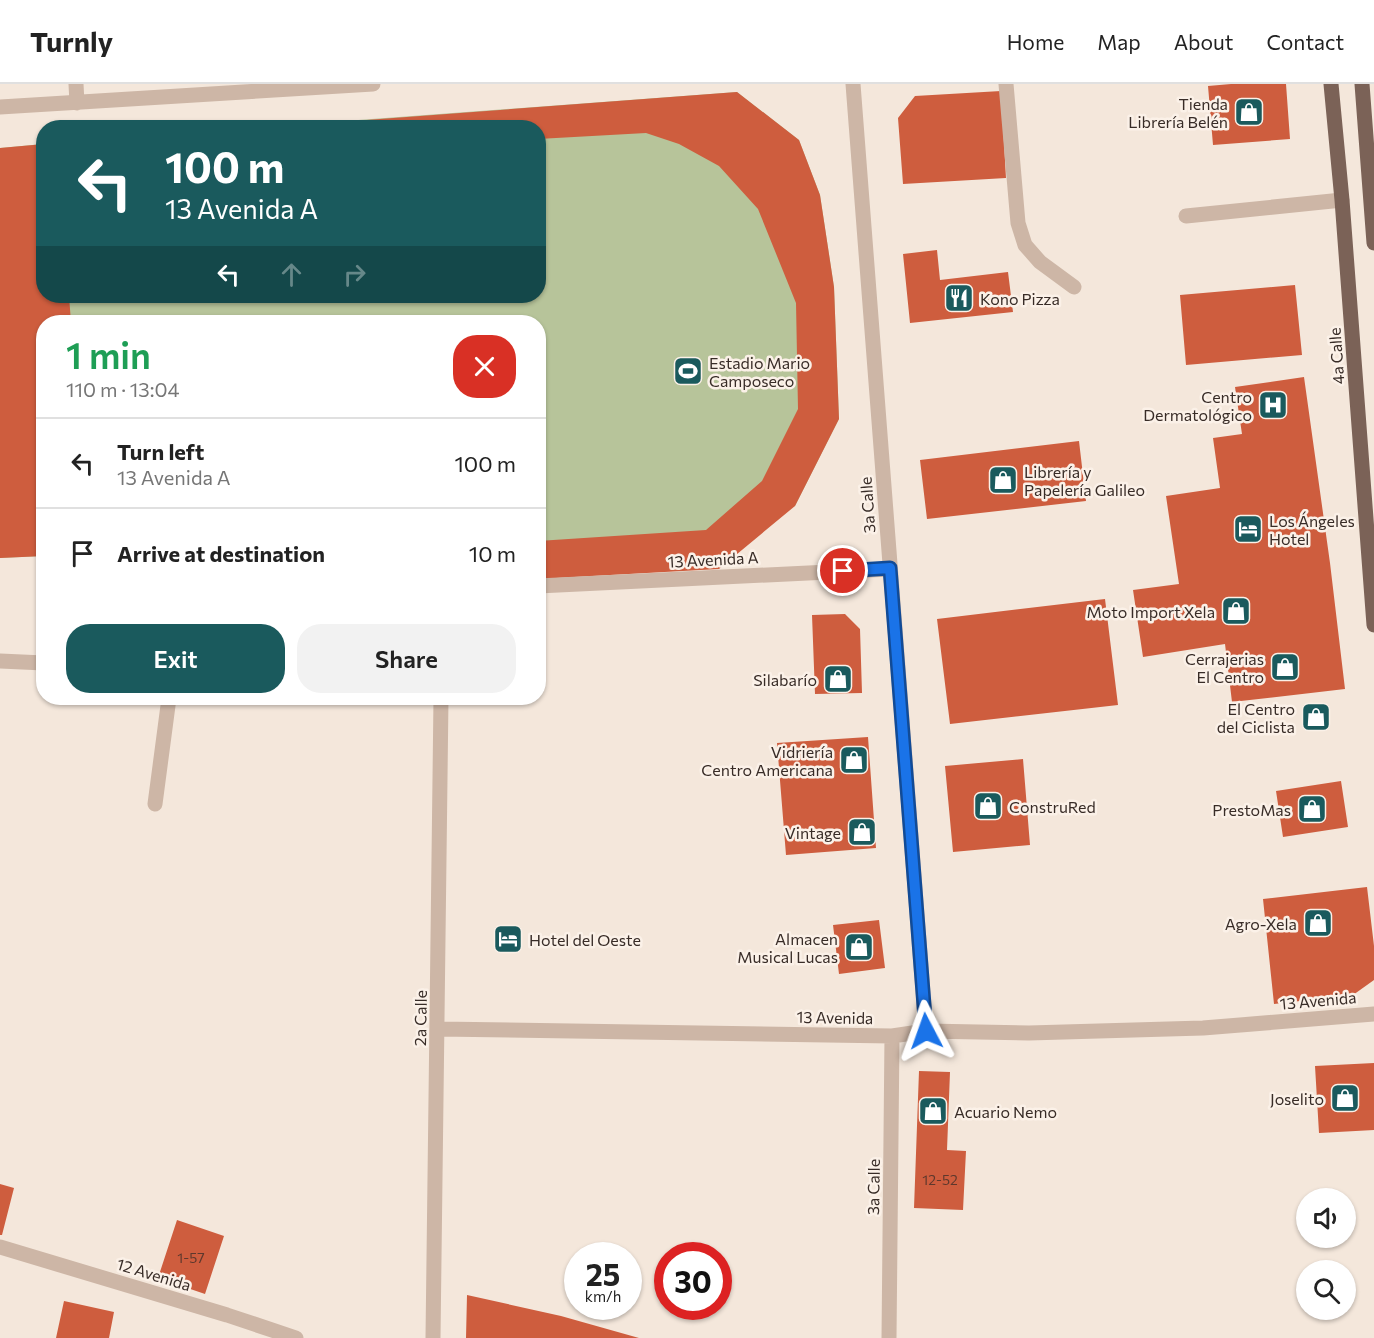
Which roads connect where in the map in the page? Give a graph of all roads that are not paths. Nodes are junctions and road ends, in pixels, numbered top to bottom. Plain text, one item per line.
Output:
1 (76, 84) edge
2 (373, 84) edge
3 (853, 84) edge
4 (1006, 84) edge
5 (1331, 84) edge
6 (1362, 84) edge
7 (78, 103) junction
8 (0, 107) edge
9 (1342, 200) junction
10 (1186, 216) dead end
11 (1374, 243) edge
12 (1074, 287) dead end
13 (890, 568) junction
14 (546, 586) edge
15 (1374, 625) edge
16 (0, 661) edge
17 (36, 663) edge
18 (168, 705) edge
19 (441, 705) edge
20 (155, 804) dead end
21 (1374, 1014) edge
22 (438, 1029) junction
23 (926, 1031) junction
24 (892, 1036) junction
25 (0, 1247) edge
26 (296, 1338) edge
27 (433, 1338) edge
28 (889, 1338) edge

1 - 7 street
2 - 7 street
3 - 13 street, 3a Calle
4 - 12 street
5 - 9 main road, 4a Calle
6 - 11 main road
7 - 8 street
9 - 10 street
9 - 15 main road, 4a Calle
13 - 14 street, 13 Avenida A
13 - 23 street, 3a Calle
16 - 17 street
18 - 20 street
19 - 22 street, 2a Calle
21 - 23 street, 13 Avenida
22 - 24 street, 13 Avenida
22 - 27 street, 2a Calle
23 - 24 street, 13 Avenida
24 - 28 street, 3a Calle
25 - 26 street, 12 Avenida

